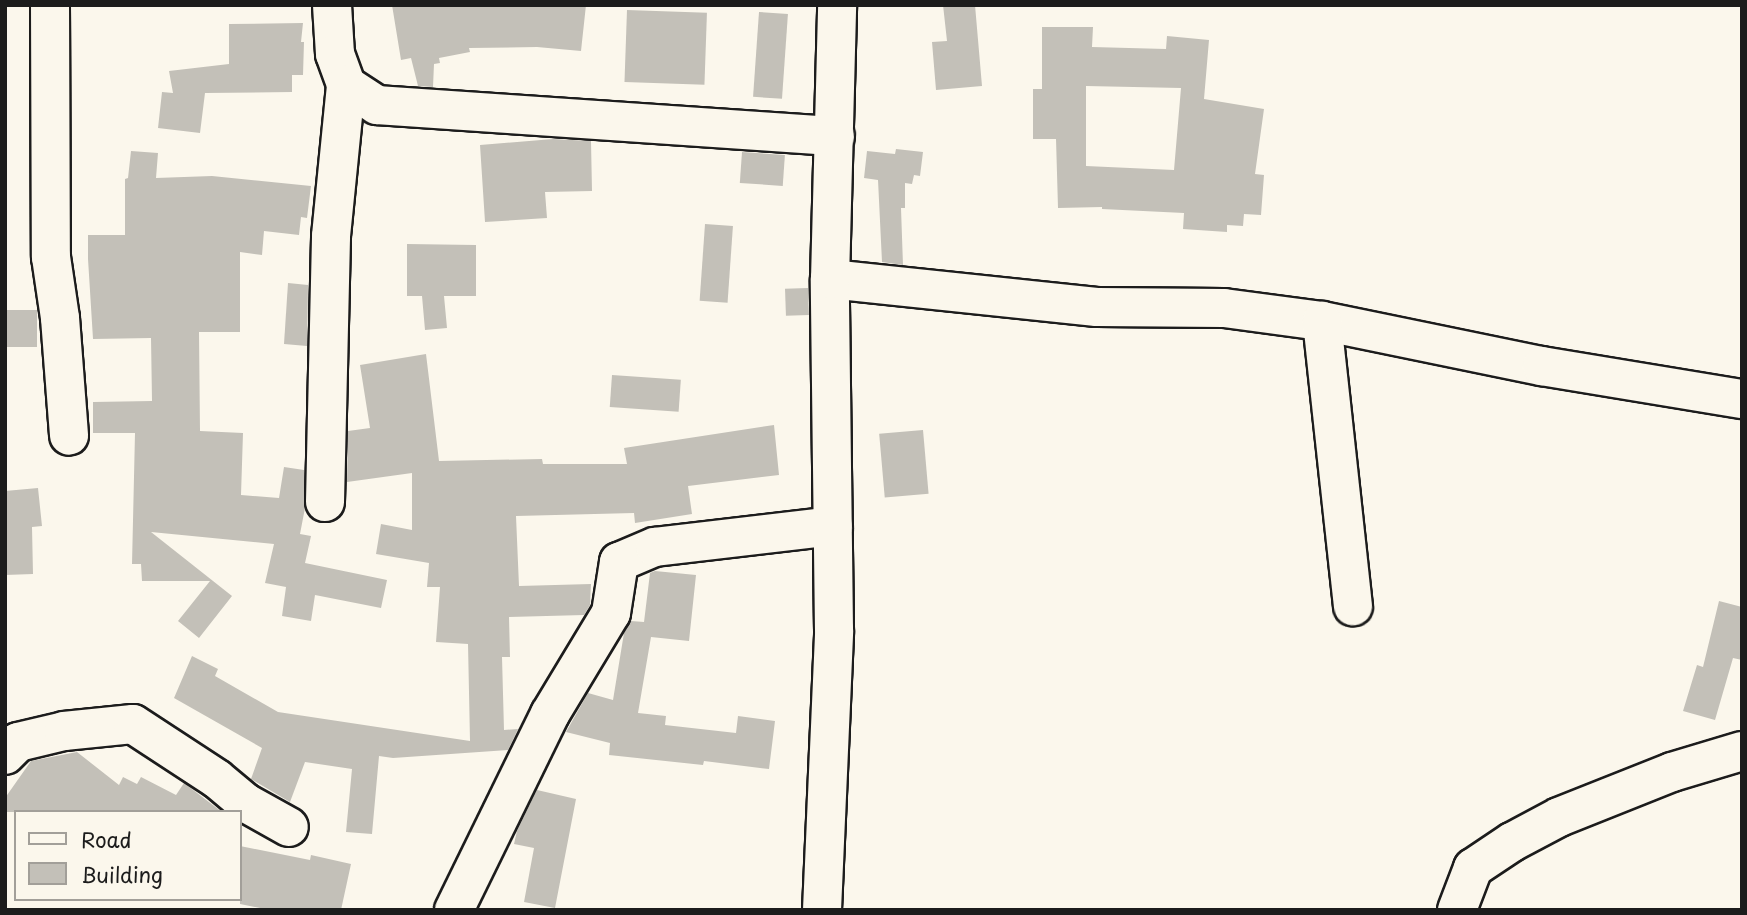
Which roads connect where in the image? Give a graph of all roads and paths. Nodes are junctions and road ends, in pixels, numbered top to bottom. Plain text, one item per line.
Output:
1 (50, 5) edge
2 (332, 5) edge
3 (837, 5) edge
4 (346, 85) junction
5 (835, 136) junction
6 (830, 279) junction
7 (1322, 321) junction
8 (1742, 399) edge
9 (69, 436) dead end
10 (325, 502) dead end
11 (833, 526) junction
12 (1353, 606) dead end
13 (1742, 751) edge
14 (5, 755) edge
15 (289, 827) dead end
16 (454, 910) edge
17 (822, 910) edge
18 (1457, 910) edge

1 - 9 street
2 - 4 street
3 - 5 street
4 - 5 street
4 - 10 street
5 - 6 street
6 - 7 street
6 - 11 street
7 - 8 street
7 - 12 street
11 - 16 street
11 - 17 street
13 - 18 street
14 - 15 street

